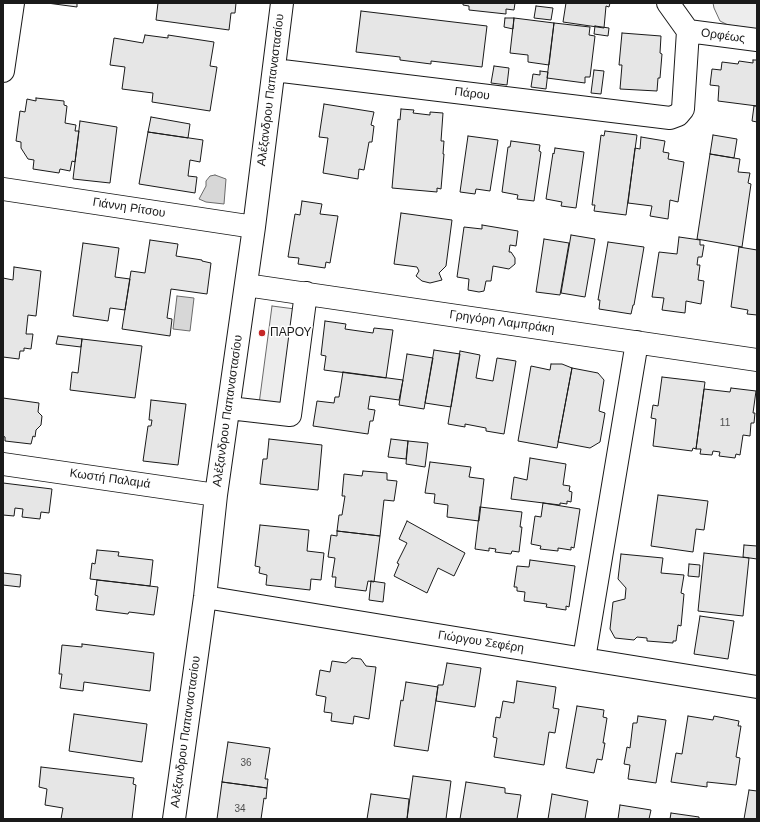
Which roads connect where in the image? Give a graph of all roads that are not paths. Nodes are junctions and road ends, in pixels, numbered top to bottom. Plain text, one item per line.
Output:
1 (13, 3) edge
2 (282, 3) edge
3 (668, 3) edge
4 (688, 31) junction
5 (757, 40) edge
6 (274, 70) junction
7 (3, 71) edge
8 (3, 189) edge
9 (254, 227) junction
10 (246, 285) junction
11 (306, 293) junction
12 (637, 342) junction
13 (757, 360) edge
14 (229, 408) junction
15 (3, 464) edge
16 (216, 495) junction
17 (205, 597) junction
18 (584, 660) junction
19 (757, 687) edge
20 (174, 819) edge

1 - 7 street
2 - 6 street, Αλέξανδρου Παπαναστασίου
3 - 4 street
4 - 5 street, Ορφέως
4 - 6 street, Πάρου
6 - 9 street, Αλέξανδρου Παπαναστασίου
8 - 9 street, Γιάννη Ρίτσου
9 - 10 street, Αλέξανδρου Παπαναστασίου
10 - 11 street, Γρηγόρη Λαμπράκη
10 - 14 street, Αλέξανδρου Παπαναστασίου
11 - 12 street, Γρηγόρη Λαμπράκη
11 - 14 street
12 - 13 street, Γρηγόρη Λαμπράκη
12 - 18 street
14 - 16 street, Αλέξανδρου Παπαναστασίου
15 - 16 street, Κωστή Παλαμά
16 - 17 street, Αλέξανδρου Παπαναστασίου
17 - 18 street, Γιώργου Σεφέρη
17 - 20 street, Αλέξανδρου Παπαναστασίου
18 - 19 street, Γιώργου Σεφέρη

